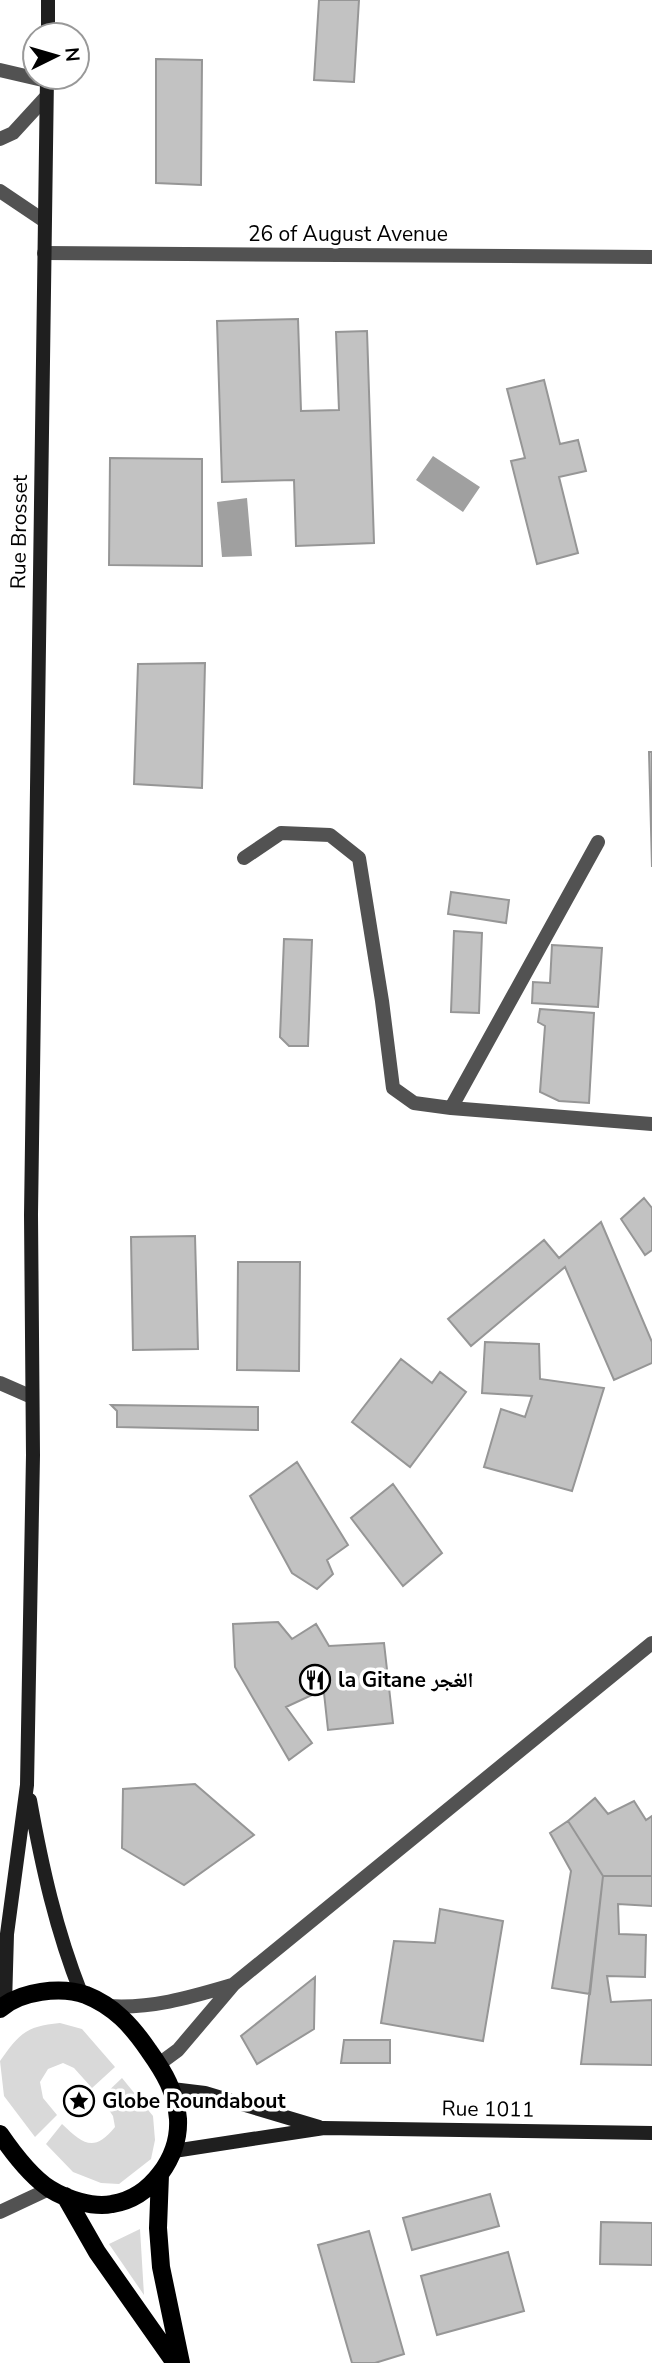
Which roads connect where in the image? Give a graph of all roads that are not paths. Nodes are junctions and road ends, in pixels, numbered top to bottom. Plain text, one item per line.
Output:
1 (48, 0) edge
2 (48, 21) edge
3 (0, 70) edge
4 (21, 74) edge
5 (46, 91) edge
6 (46, 97) junction
7 (0, 139) edge
8 (0, 191) edge
9 (43, 220) junction
10 (44, 253) junction
11 (652, 257) edge
12 (598, 842) dead end
13 (244, 859) dead end
14 (451, 1108) junction
15 (652, 1124) edge
16 (0, 1383) edge
17 (32, 1397) junction
18 (652, 1643) edge
19 (27, 1785) junction
20 (234, 1984) junction
21 (81, 1993) junction
22 (108, 2006) junction
23 (2, 2007) edge
24 (159, 2064) junction
25 (172, 2089) junction
26 (324, 2128) junction
27 (652, 2133) edge
28 (0, 2134) edge
29 (174, 2151) junction
30 (160, 2175) junction
31 (57, 2192) junction
32 (0, 2212) edge
33 (175, 2363) edge
34 (181, 2363) edge

1 - 2 main road
3 - 4 street
5 - 6 main road, Rue Brosset
6 - 7 street
6 - 9 main road, Rue Brosset
8 - 9 street
9 - 10 main road, Rue Brosset
10 - 11 street, 26 of August Avenue
10 - 17 main road, Rue Brosset
12 - 14 street
13 - 14 street
14 - 15 street
16 - 17 street
17 - 19 main road, Rue Brosset
18 - 20 street
19 - 21 main road
19 - 23 main road
20 - 22 street
20 - 24 street
21 - 22 main road
21 - 23 main road
22 - 24 main road
24 - 25 main road
25 - 26 main road, Rue 1011
25 - 29 main road
26 - 27 main road, Rue 1011
26 - 29 main road, Rue 1011
28 - 31 main road
29 - 30 main road
30 - 31 main road
30 - 34 main road
31 - 32 street
31 - 33 main road

